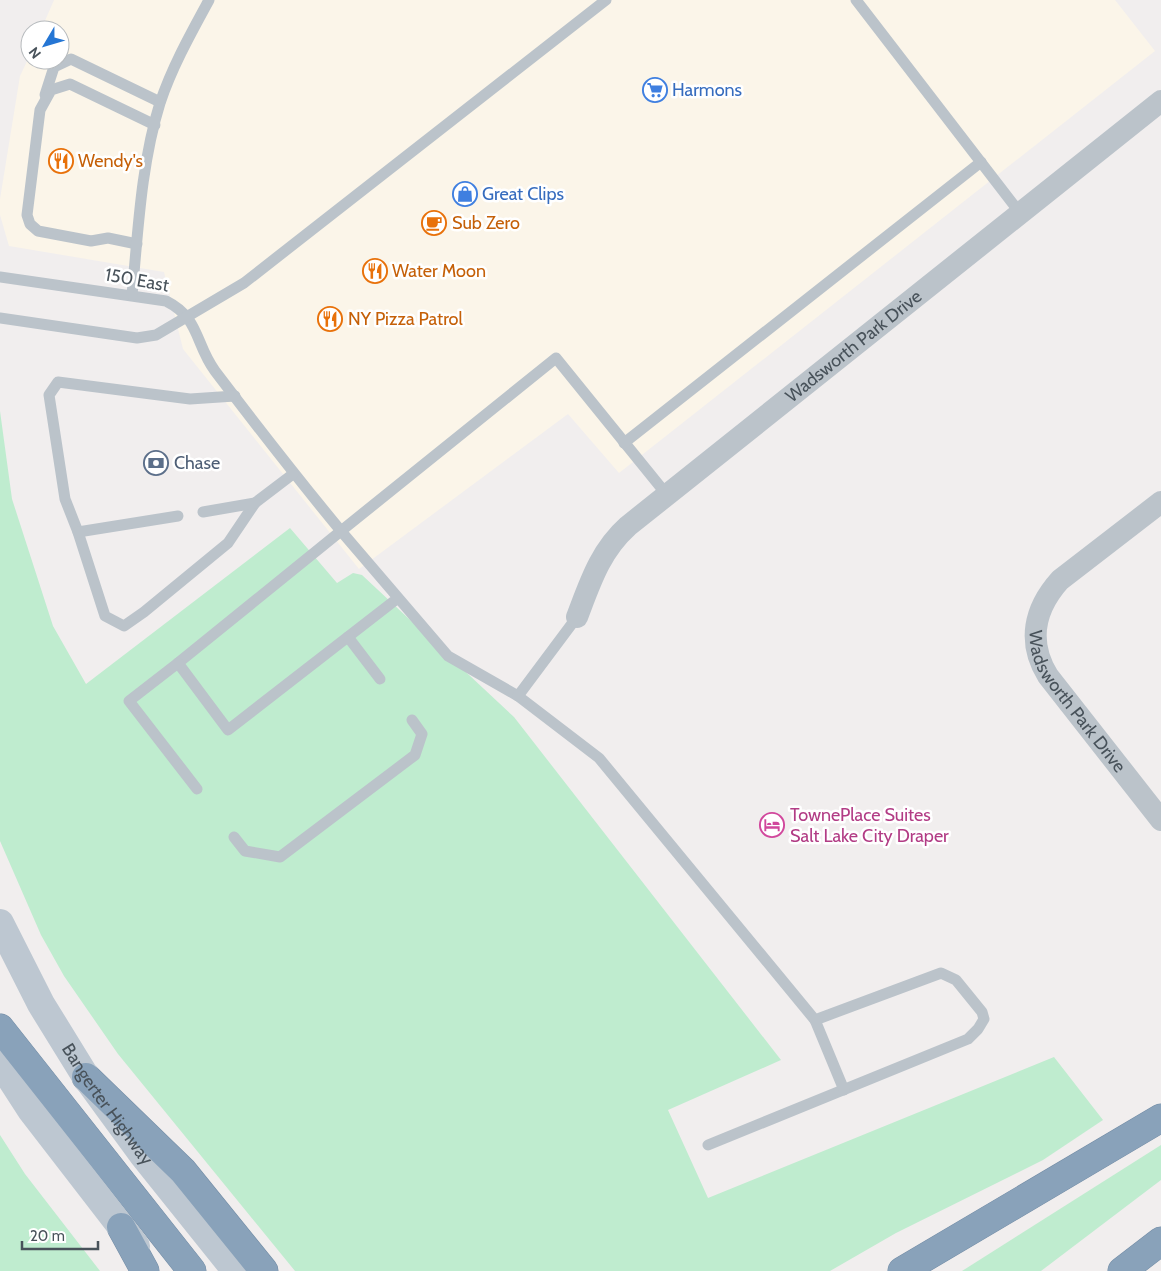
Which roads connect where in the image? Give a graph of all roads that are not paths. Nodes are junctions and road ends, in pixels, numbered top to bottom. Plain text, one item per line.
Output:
1 (209, 0) edge
2 (606, 0) edge
3 (856, 0) edge
4 (1161, 101) edge
5 (160, 102) junction
6 (40, 110) junction
7 (155, 125) junction
8 (981, 162) junction
9 (1020, 213) junction
10 (137, 244) junction
11 (0, 277) edge
12 (132, 296) junction
13 (188, 317) junction
14 (0, 318) edge
15 (235, 396) junction
16 (624, 442) junction
17 (293, 474) junction
18 (667, 495) junction
19 (1161, 502) edge
20 (255, 503) junction
21 (203, 512) dead end
22 (178, 516) dead end
23 (341, 531) junction
24 (78, 532) junction
25 (398, 598) junction
26 (577, 617) joint
27 (348, 637) junction
28 (178, 664) junction
29 (380, 678) dead end
30 (518, 696) junction
31 (412, 720) dead end
32 (197, 789) dead end
33 (1161, 820) edge
34 (234, 837) dead end
35 (0, 923) edge
36 (814, 1020) junction
37 (0, 1028) edge
38 (0, 1062) edge
39 (86, 1077) junction
40 (844, 1090) junction
41 (1161, 1118) edge
42 (708, 1145) dead end
43 (121, 1227) junction
44 (1161, 1241) edge
45 (145, 1271) edge
46 (156, 1271) edge
47 (192, 1271) edge
48 (236, 1271) edge
49 (264, 1271) edge
50 (902, 1271) edge
51 (1122, 1271) edge

1 - 5 lane
2 - 13 lane
3 - 8 lane
4 - 9 street, Wadsworth Park Drive
5 - 6 lane
5 - 7 lane
6 - 7 lane
6 - 10 lane
7 - 10 lane
8 - 9 lane
8 - 16 lane
9 - 18 street, Wadsworth Park Drive
10 - 12 lane
11 - 12 lane, 150 East
12 - 13 lane, 150 East
13 - 14 lane
13 - 15 lane
15 - 17 lane
15 - 24 lane
16 - 18 lane
16 - 23 lane
17 - 20 lane
17 - 23 lane
18 - 26 street, Wadsworth Park Drive
19 - 33 street, Wadsworth Park Drive
20 - 21 lane
20 - 24 lane
22 - 24 lane
23 - 25 lane
23 - 28 lane
25 - 27 lane
25 - 30 lane
26 - 30 lane
27 - 28 lane
27 - 29 lane
28 - 32 lane
30 - 36 lane
31 - 34 lane
35 - 39 main road, Bangerter Highway
36 - 40 lane
36 - 40 lane
37 - 47 highway
38 - 43 main road
39 - 48 main road, Bangerter Highway
39 - 49 highway
40 - 42 lane
41 - 50 highway
43 - 45 highway
43 - 46 main road
44 - 51 highway

